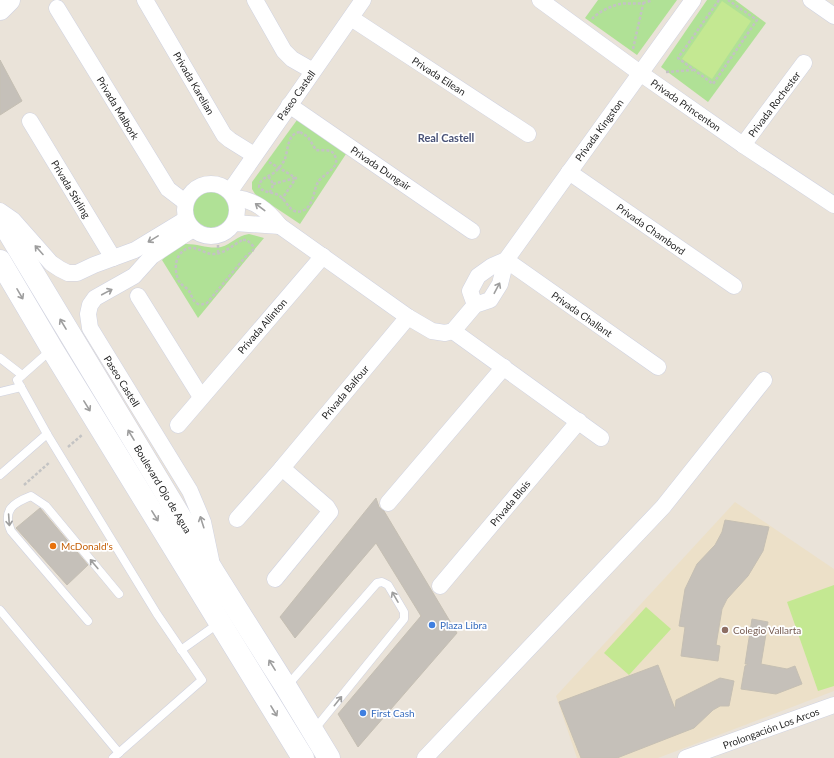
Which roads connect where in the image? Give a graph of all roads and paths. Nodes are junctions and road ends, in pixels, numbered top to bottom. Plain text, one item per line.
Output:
1 (10, 0) edge
2 (145, 0) edge
3 (255, 0) edge
4 (364, 0) edge
5 (540, 0) edge
6 (644, 0) edge
7 (652, 0) edge
8 (693, 0) edge
9 (719, 0) edge
10 (728, 0) edge
11 (811, 0) edge
12 (643, 4) junction
13 (57, 8) dead end
14 (0, 9) edge
15 (834, 16) edge
16 (351, 18) junction
17 (582, 30) junction
18 (804, 63) dead end
19 (634, 69) junction
20 (313, 71) junction
21 (289, 105) junction
22 (30, 121) dead end
23 (528, 134) dead end
24 (743, 145) junction
25 (254, 155) junction
26 (280, 167) junction
27 (569, 172) junction
28 (267, 177) junction
29 (296, 178) junction
30 (273, 184) junction
31 (268, 193) junction
32 (232, 194) junction
33 (282, 198) junction
34 (185, 202) junction
35 (834, 205) edge
36 (0, 211) edge
37 (0, 218) edge
38 (276, 221) junction
39 (234, 223) junction
40 (190, 224) junction
41 (472, 231) dead end
42 (218, 235) junction
43 (218, 254) junction
44 (323, 256) junction
45 (113, 258) junction
46 (506, 260) junction
47 (0, 261) edge
48 (734, 286) dead end
49 (138, 296) dead end
50 (475, 305) junction
51 (408, 317) junction
52 (453, 331) junction
53 (52, 349) junction
54 (0, 358) edge
55 (504, 367) junction
56 (658, 367) dead end
57 (22, 375) junction
58 (764, 380) dead end
59 (21, 388) junction
60 (0, 392) edge
61 (201, 396) junction
62 (579, 421) junction
63 (178, 425) dead end
64 (47, 434) junction
65 (83, 435) dead end
66 (601, 438) dead end
67 (60, 454) junction
68 (282, 468) junction
69 (0, 475) edge
70 (18, 490) dead end
71 (388, 503) dead end
72 (237, 519) dead end
73 (214, 573) junction
74 (275, 579) dead end
75 (440, 586) dead end
76 (119, 594) dead end
77 (0, 610) edge
78 (229, 616) junction
79 (88, 621) dead end
80 (180, 650) junction
81 (286, 687) junction
82 (834, 705) edge
83 (313, 731) junction
84 (116, 755) edge
85 (303, 758) edge
86 (329, 758) edge
87 (425, 758) edge
88 (686, 758) edge

1 - 14 main road
2 - 25 street, Privada Karelian
3 - 20 street
4 - 16 street, Paseo Castell
5 - 17 street, Privada Princenton
6 - 12 path
7 - 12 path
8 - 19 street, Privada Kingston
9 - 10 path
11 - 15 street
12 - 17 path
12 - 19 path
13 - 34 street, Privada Malbork
16 - 20 street, Paseo Castell
16 - 23 street, Privada Eilean
17 - 19 street, Privada Princenton
18 - 24 street, Privada Rochester
19 - 24 street, Privada Princenton
19 - 27 street, Privada Kingston
20 - 21 street, Paseo Castell
21 - 25 street, Paseo Castell
21 - 41 street, Privada Dungair
22 - 45 street, Privada Stirling
24 - 35 street, Privada Princenton
25 - 26 path
25 - 32 street, Paseo Castell
26 - 28 path
26 - 29 path
26 - 33 path
27 - 46 street, Privada Kingston
27 - 48 street, Privada Chambord
28 - 30 path
28 - 31 path
29 - 30 path
29 - 33 path
30 - 31 path
31 - 33 path
32 - 34 street
38 -> 32 street
32 - 39 street
33 - 38 path
34 - 40 street
45 -> 36 street
73 -> 37 main road, Boulevard Ojo de Agua
38 - 39 street
38 - 44 street
39 - 42 street
40 - 42 street
40 -> 45 street
73 -> 40 street, Paseo Castell
42 - 43 path
43 - 43 path
44 - 51 street
44 - 61 street, Privada Allinton
50 -> 46 street, Privada Kingston
46 - 50 street, Privada Kingston
46 - 56 street, Privada Challant
47 -> 53 main road, Boulevard Ojo de Agua
49 - 61 street
50 - 52 street, Privada Kingston
51 - 52 street
51 - 68 street, Privada Balfour
52 - 55 street
53 - 57 lane
53 -> 78 main road, Boulevard Ojo de Agua
54 - 57 lane
55 - 62 street
55 - 71 street
57 - 59 lane
58 - 87 street
59 - 60 lane
59 - 64 lane
61 - 63 street, Privada Allinton
62 - 66 street
62 - 75 street, Privada Blois
64 - 67 lane
64 - 69 lane
65 - 67 path
67 - 70 path
67 - 80 lane
68 - 72 street, Privada Balfour
68 - 74 street
73 - 78 main road, Boulevard Ojo de Agua
76 -> 79 lane
77 - 84 lane
78 - 80 lane
81 -> 78 main road, Boulevard Ojo de Agua
78 -> 85 main road, Boulevard Ojo de Agua
80 - 84 lane
81 - 83 main road, Boulevard Ojo de Agua
83 -> 81 lane
82 - 88 street, Prolongación Los Arcos
83 - 86 main road, Boulevard Ojo de Agua

